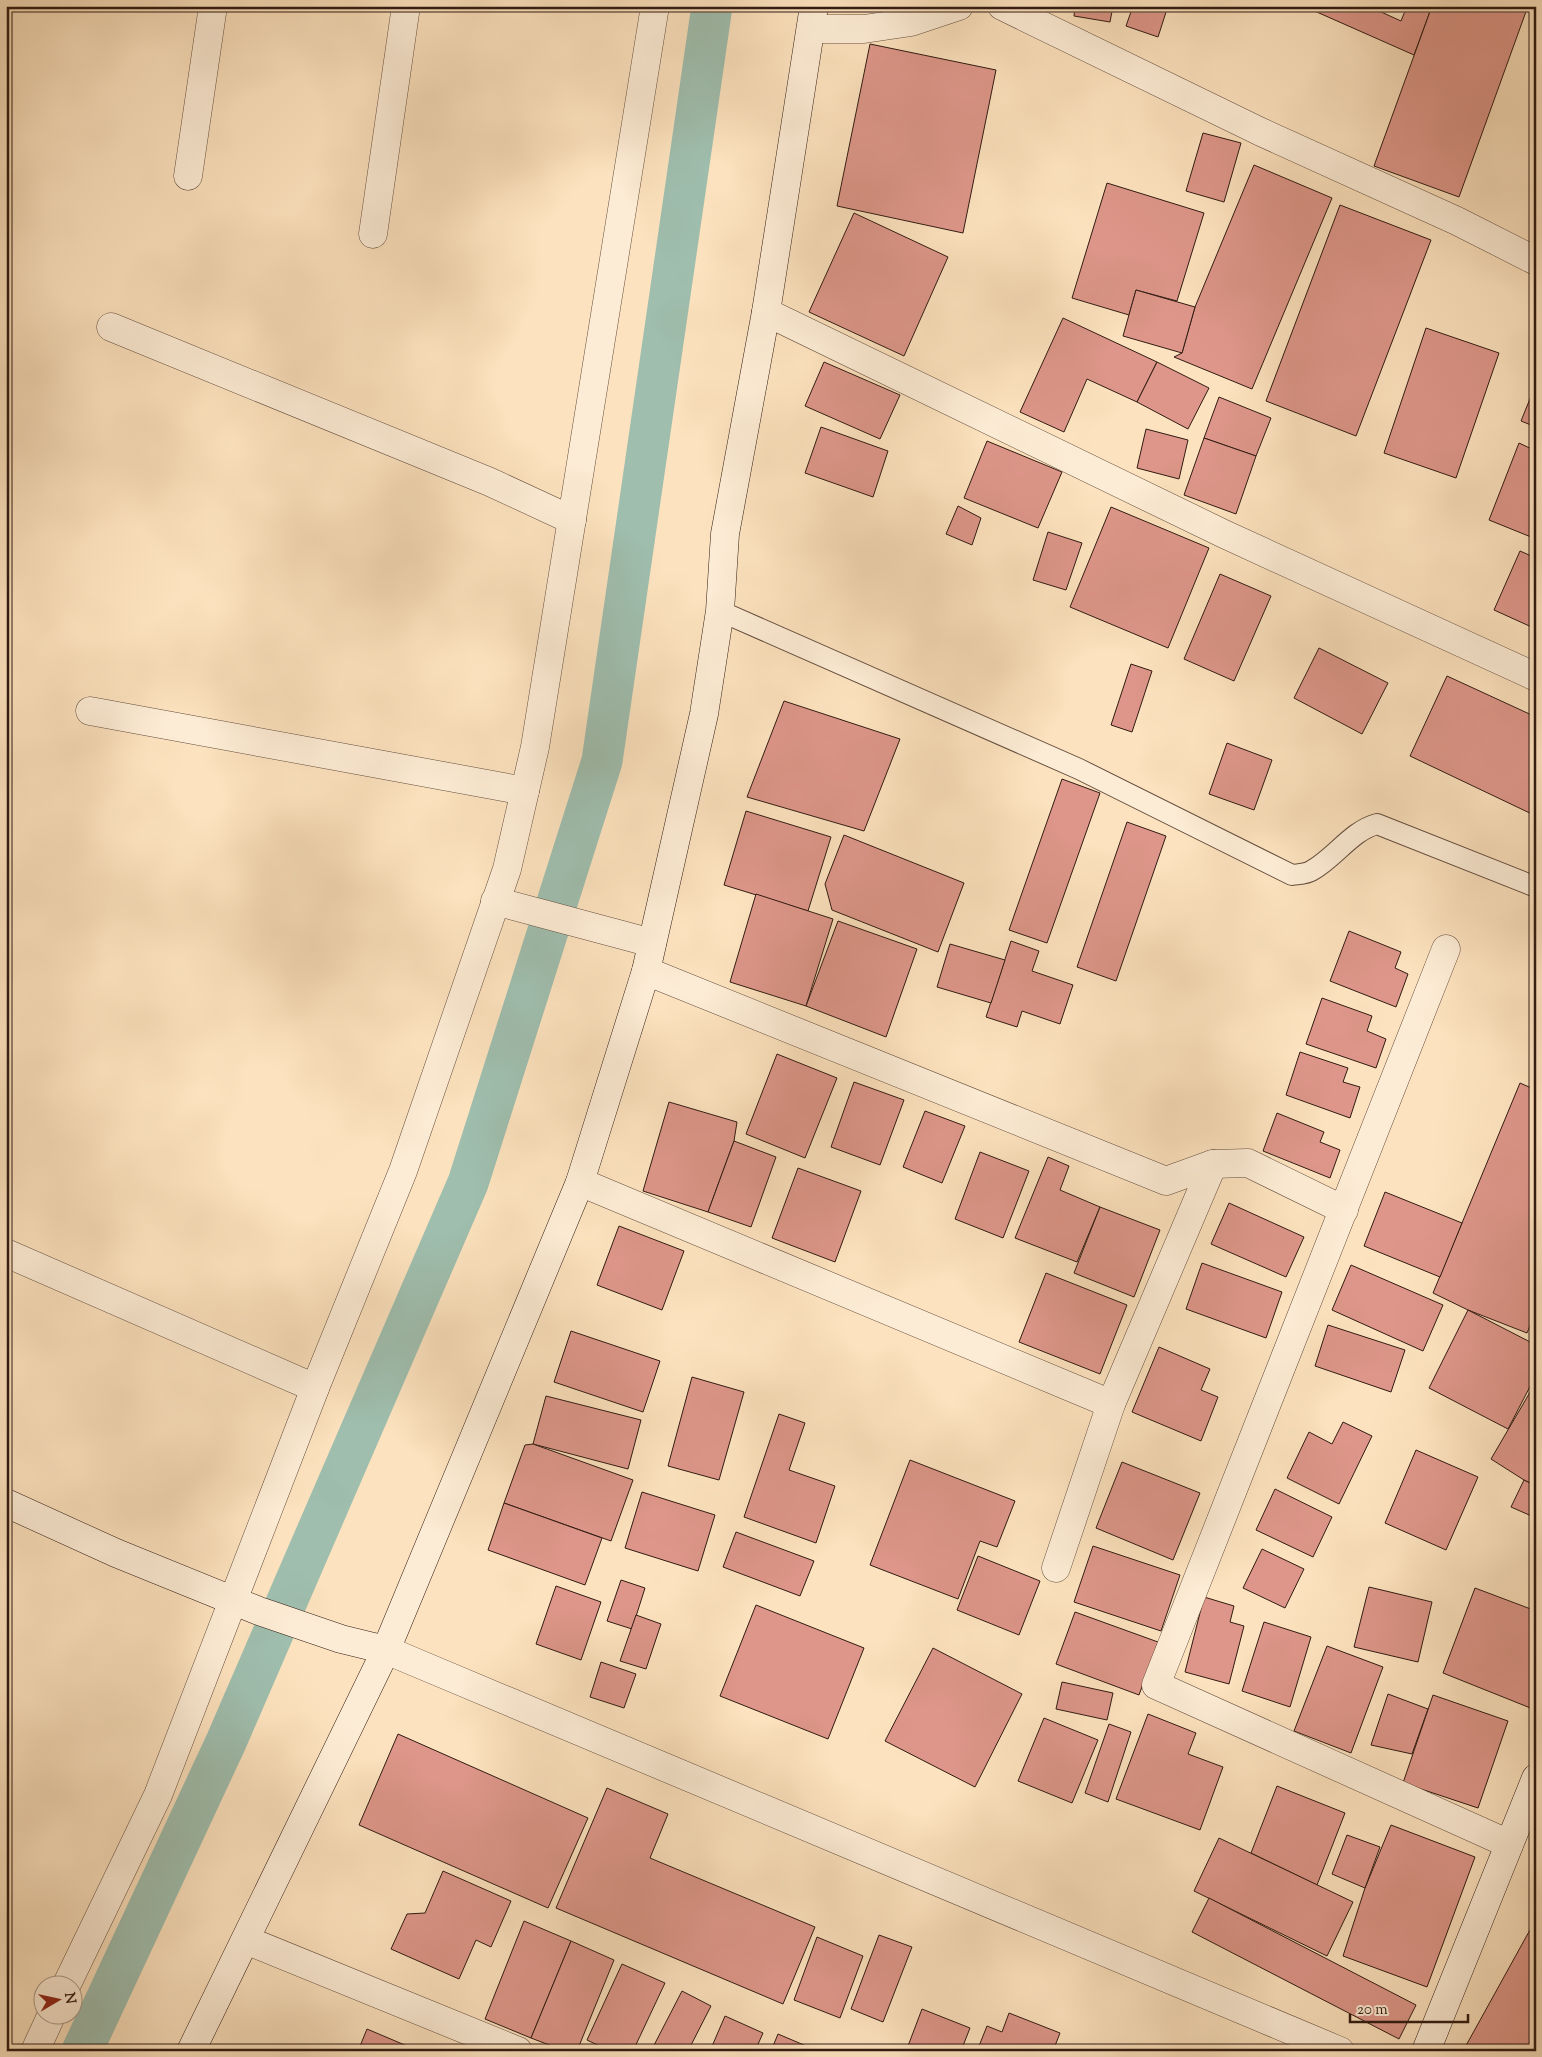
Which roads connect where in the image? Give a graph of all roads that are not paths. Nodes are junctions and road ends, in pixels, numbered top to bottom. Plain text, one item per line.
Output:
1 (213, 6) edge
2 (406, 6) edge
3 (655, 6) edge
4 (959, 6) edge
5 (1002, 6) edge
6 (813, 17) edge
7 (188, 176) dead end
8 (372, 234) dead end
9 (1536, 261) edge
10 (766, 312) junction
11 (111, 327) dead end
12 (572, 520) junction
13 (720, 612) junction
14 (1536, 677) edge
15 (90, 711) dead end
16 (525, 790) junction
17 (1536, 887) edge
18 (495, 901) junction
19 (652, 944) junction
20 (1446, 949) dead end
21 (646, 971) junction
22 (1213, 1164) junction
23 (580, 1182) junction
24 (1344, 1210) junction
25 (6, 1253) edge
26 (315, 1388) junction
27 (1111, 1404) junction
28 (6, 1503) edge
29 (1056, 1568) dead end
30 (234, 1599) junction
31 (386, 1650) junction
32 (1536, 1778) edge
33 (1509, 1844) junction
34 (246, 1940) junction
35 (72, 1974) edge
36 (47, 2024) edge
37 (35, 2051) edge
38 (191, 2051) edge
39 (518, 2051) edge
40 (1340, 2051) edge
41 (1426, 2051) edge

1 - 7 street
2 - 8 street
3 - 12 street
4 - 6 street
5 - 9 street
6 - 10 street
10 - 13 street
10 - 14 street
11 - 12 street
12 - 16 street
13 - 17 lane
13 - 19 street
15 - 16 street
16 - 18 street
18 - 19 street
18 - 26 street
19 - 21 street
20 - 24 street
21 - 22 street
21 - 23 street
22 - 24 street
22 - 27 street
23 - 27 street
23 - 31 street
24 - 33 street
25 - 26 street
26 - 30 street
27 - 29 street
28 - 30 street
30 - 31 street
30 - 35 street
31 - 34 street
31 - 40 street
32 - 33 street
33 - 41 street
34 - 38 street
34 - 39 street
36 - 37 street

